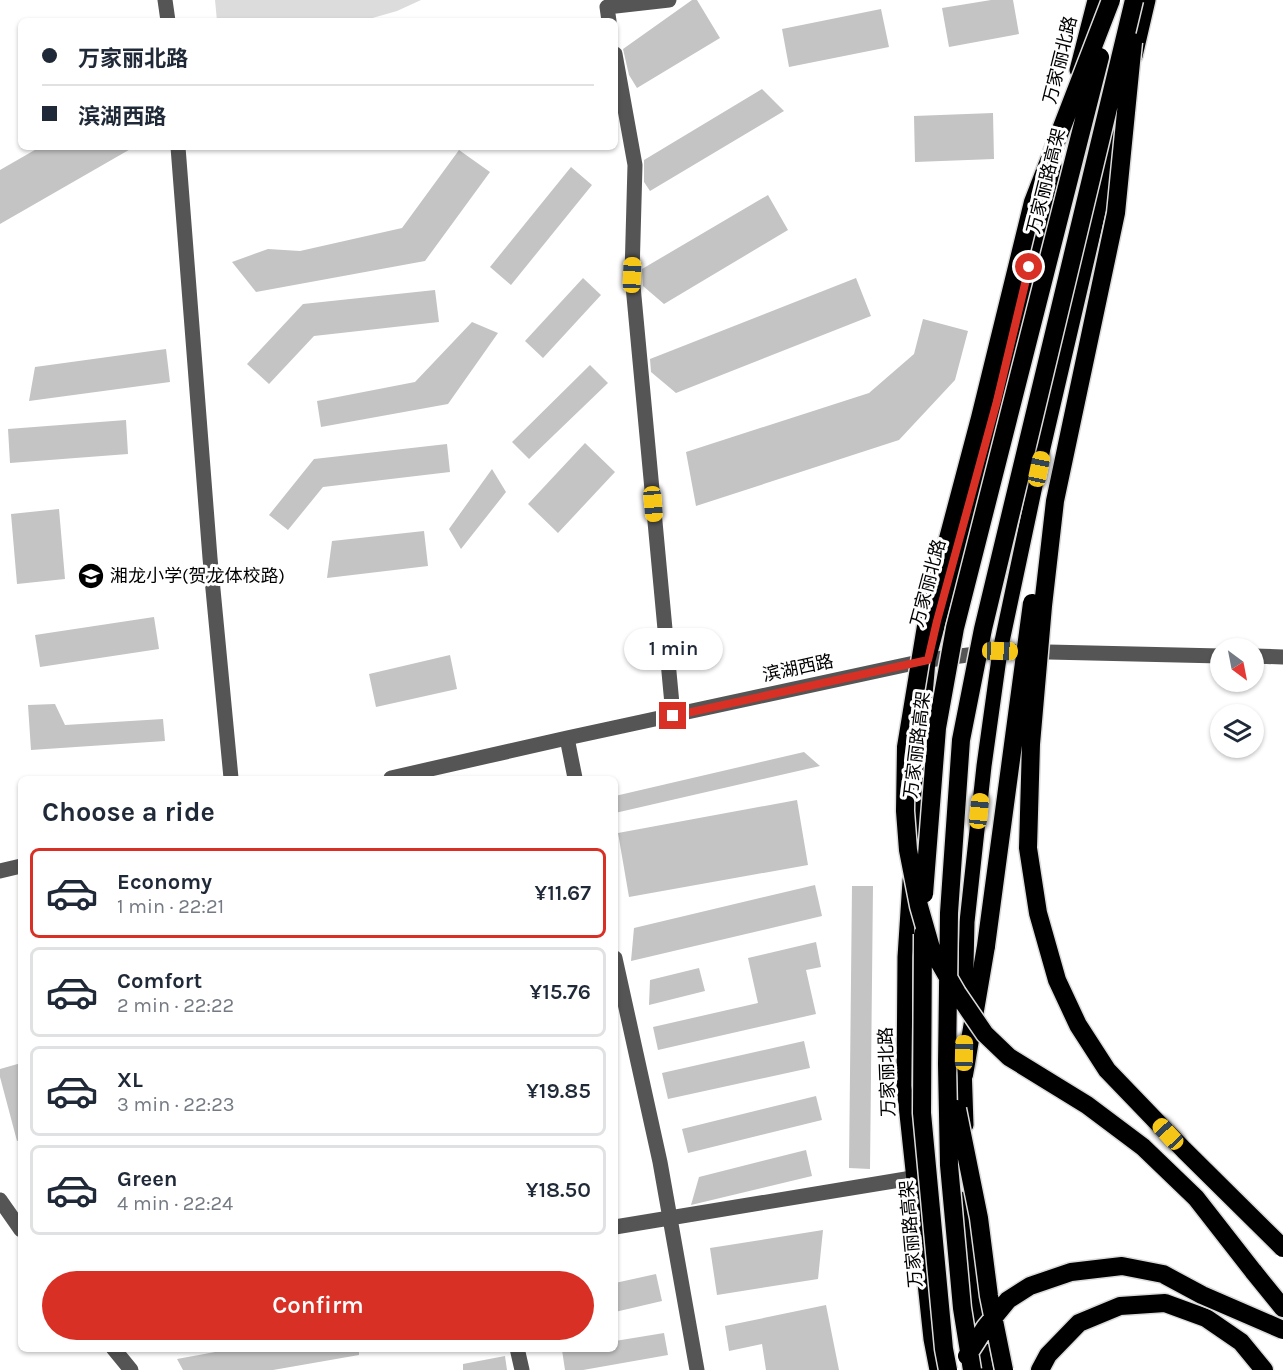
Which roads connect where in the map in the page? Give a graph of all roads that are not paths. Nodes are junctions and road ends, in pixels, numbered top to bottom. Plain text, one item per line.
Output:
1 (165, 0) edge
2 (669, 0) edge
3 (1095, 0) edge
4 (1113, 0) edge
5 (1136, 0) edge
6 (1148, 0) edge
7 (168, 18) edge
8 (609, 18) edge
9 (618, 71) edge
10 (178, 150) edge
11 (1055, 501) junction
12 (1000, 651) junction
13 (1210, 656) edge
14 (1264, 656) edge
15 (1283, 657) edge
16 (928, 660) junction
17 (673, 716) junction
18 (567, 738) junction
19 (231, 776) edge
20 (401, 776) edge
21 (575, 776) edge
22 (18, 867) edge
23 (0, 871) edge
24 (618, 972) edge
25 (947, 1064) junction
26 (964, 1075) junction
27 (912, 1178) dead end
28 (0, 1200) edge
29 (671, 1219) junction
30 (18, 1226) edge
31 (618, 1227) edge
32 (1283, 1248) edge
33 (1283, 1308) edge
34 (1283, 1330) edge
35 (116, 1352) edge
36 (518, 1352) edge
37 (131, 1370) edge
38 (522, 1370) edge
39 (697, 1370) edge
40 (938, 1370) edge
41 (948, 1370) edge
42 (959, 1370) edge
43 (972, 1370) edge
44 (986, 1370) edge
45 (1004, 1370) edge
46 (1040, 1370) edge
47 (1264, 1370) edge

1 - 7 street
2 - 8 street
3 - 16 main road, 万家丽北路
4 - 33 highway, bridge
4 - 41 highway, 万家丽路高架, bridge
5 - 11 highway, bridge
5 - 25 highway, bridge
6 - 12 main road
9 - 17 street
10 - 19 street
11 - 26 highway, bridge
11 - 32 highway, bridge
12 - 13 street, 滨湖西路
12 - 16 street, 滨湖西路
12 - 26 main road
14 - 15 street
16 - 17 street, 滨湖西路
16 - 40 main road, 万家丽北路
17 - 18 street, 滨湖西路
18 - 20 street, 滨湖西路
18 - 21 street
22 - 23 street
24 - 29 street
25 - 43 highway, bridge
25 - 45 highway, bridge
26 - 44 main road
27 - 29 street
28 - 30 street
29 - 31 street
29 - 39 street
34 - 42 highway, bridge
35 - 37 street
36 - 38 street
46 - 47 highway

